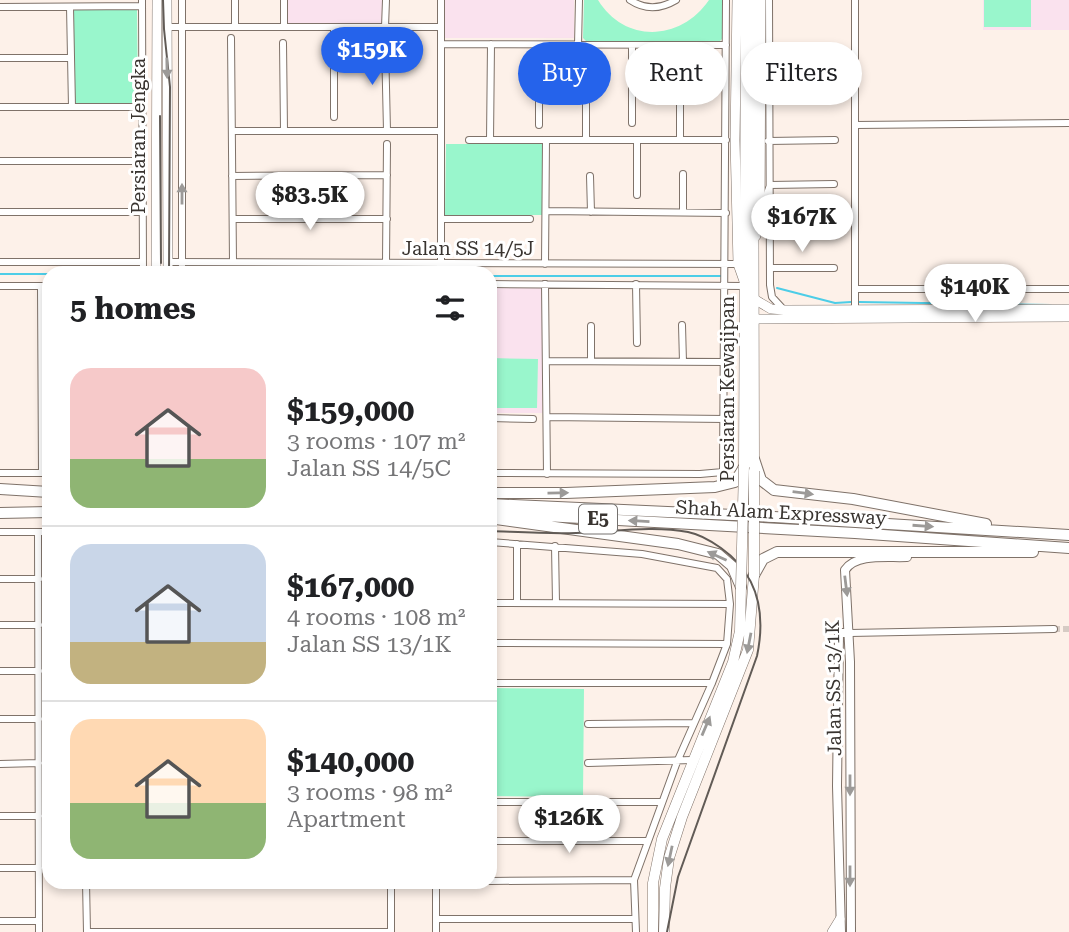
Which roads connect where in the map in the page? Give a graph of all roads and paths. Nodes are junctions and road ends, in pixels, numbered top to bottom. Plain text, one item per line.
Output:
1 (157, 0) edge
2 (167, 0) edge
3 (182, 0) edge
4 (235, 0) edge
5 (284, 0) edge
6 (386, 0) edge
7 (441, 0) edge
8 (579, 0) edge
9 (630, 0) edge
10 (676, 0) edge
11 (726, 0) edge
12 (737, 0) edge
13 (746, 0) edge
14 (761, 0) edge
15 (855, 0) edge
16 (142, 3) edge
17 (70, 6) junction
18 (0, 7) edge
19 (167, 27) junction
20 (182, 27) junction
21 (235, 27) junction
22 (284, 27) junction
23 (334, 27) junction
24 (385, 27) junction
25 (441, 27) junction
26 (231, 38) dead end
27 (578, 42) edge
28 (726, 42) edge
29 (764, 42) edge
30 (283, 43) dead end
31 (385, 43) dead end
32 (441, 44) junction
33 (491, 44) junction
34 (518, 45) edge
35 (0, 58) edge
36 (71, 58) junction
37 (539, 105) edge
38 (586, 105) edge
39 (632, 105) edge
40 (680, 105) edge
41 (726, 105) edge
42 (769, 105) edge
43 (0, 107) edge
44 (72, 107) junction
45 (141, 107) junction
46 (334, 117) dead end
47 (632, 123) dead end
48 (1069, 123) edge
49 (539, 125) dead end
50 (855, 125) junction
51 (232, 131) junction
52 (284, 131) junction
53 (387, 131) junction
54 (441, 131) junction
55 (469, 140) dead end
56 (490, 140) junction
57 (546, 140) junction
58 (586, 140) junction
59 (637, 140) junction
60 (680, 140) junction
61 (726, 140) junction
62 (835, 140) dead end
63 (768, 141) junction
64 (387, 144) dead end
65 (749, 152) junction
66 (0, 160) edge
67 (142, 160) junction
68 (683, 174) dead end
69 (387, 175) junction
70 (232, 176) junction
71 (590, 176) dead end
72 (834, 184) dead end
73 (769, 185) junction
74 (637, 195) dead end
75 (546, 211) junction
76 (0, 212) edge
77 (142, 212) junction
78 (591, 212) junction
79 (683, 212) junction
80 (726, 213) junction
81 (760, 217) junction
82 (233, 219) junction
83 (387, 219) junction
84 (441, 219) junction
85 (530, 219) dead end
86 (836, 227) dead end
87 (770, 228) junction
88 (753, 246) junction
89 (0, 262) edge
90 (143, 262) junction
91 (168, 262) junction
92 (182, 262) junction
93 (233, 262) junction
94 (386, 263) junction
95 (441, 263) junction
96 (545, 264) junction
97 (738, 264) junction
98 (726, 265) junction
99 (143, 266) edge
100 (156, 266) edge
101 (168, 266) edge
102 (182, 266) edge
103 (770, 268) junction
104 (834, 268) dead end
105 (497, 284) edge
106 (545, 284) junction
107 (636, 284) junction
108 (745, 284) junction
109 (725, 285) junction
110 (0, 286) edge
111 (42, 286) edge
112 (855, 289) junction
113 (1069, 289) edge
114 (754, 299) junction
115 (855, 309) junction
116 (1069, 309) edge
117 (784, 310) junction
118 (1069, 317) edge
119 (755, 319) junction
120 (682, 325) dead end
121 (591, 326) dead end
122 (637, 343) dead end
123 (546, 361) junction
124 (591, 361) junction
125 (683, 362) junction
126 (725, 362) junction
127 (547, 417) junction
128 (497, 418) edge
129 (533, 419) dead end
130 (725, 419) junction
131 (754, 458) junction
132 (749, 469) junction
133 (0, 473) edge
134 (42, 473) edge
135 (497, 473) edge
136 (547, 474) junction
137 (0, 491) edge
138 (42, 493) edge
139 (497, 493) edge
140 (497, 504) edge
141 (0, 510) edge
142 (42, 510) edge
143 (497, 513) edge
144 (497, 519) edge
145 (0, 532) edge
146 (38, 532) junction
147 (42, 532) edge
148 (1069, 535) edge
149 (497, 543) edge
150 (517, 544) junction
151 (555, 546) junction
152 (1065, 548) edge
153 (966, 552) junction
154 (754, 575) junction
155 (0, 579) edge
156 (39, 579) junction
157 (741, 587) junction
158 (497, 603) edge
159 (517, 603) junction
160 (556, 603) junction
161 (730, 604) junction
162 (0, 625) edge
163 (39, 625) junction
164 (1054, 629) tunnel mouth
165 (850, 633) junction
166 (497, 643) edge
167 (727, 644) junction
168 (0, 671) edge
169 (39, 671) junction
170 (497, 683) edge
171 (712, 683) junction
172 (850, 701) junction
173 (839, 702) junction
174 (0, 719) edge
175 (39, 719) junction
176 (693, 723) junction
177 (588, 724) dead end
178 (39, 749) junction
179 (42, 749) edge
180 (692, 760) junction
181 (677, 762) junction
182 (39, 763) junction
183 (588, 763) dead end
184 (0, 764) edge
185 (497, 802) edge
186 (661, 802) junction
187 (0, 816) edge
188 (39, 816) junction
189 (497, 841) edge
190 (648, 841) junction
191 (0, 868) edge
192 (39, 868) junction
193 (634, 880) junction
194 (497, 881) edge
195 (39, 882) joint
196 (86, 889) edge
197 (391, 889) edge
198 (436, 889) edge
199 (436, 919) junction
200 (635, 919) junction
201 (840, 919) junction
202 (0, 921) edge
203 (39, 921) junction
204 (39, 932) edge
205 (87, 932) edge
206 (391, 932) edge
207 (436, 932) edge
208 (636, 932) edge
209 (653, 932) edge
210 (664, 932) edge
211 (832, 932) edge
212 (841, 932) edge
213 (851, 932) edge

1 - 100 main road, Persiaran Jengka
2 - 19 main road, Persiaran Jengka
3 - 20 street
4 - 21 street
5 - 22 street
6 - 24 street
7 - 25 street
8 - 27 street
9 - 10 street
11 - 28 street
12 - 97 main road, Persiaran Kewajipan
13 - 65 main road
14 - 29 street
14 - 65 main road
14 - 81 main road, Persiaran Kewajipan
15 - 50 street
16 - 17 street
16 - 45 street
17 - 18 street
17 - 36 street
19 - 20 street
19 -> 91 main road, Persiaran Jengka
20 - 21 street
92 -> 20 street
21 - 22 street
22 - 23 street
23 - 24 street
23 - 46 street
24 - 25 street
25 - 32 street
26 - 51 street
30 - 52 street
31 - 53 street
32 - 33 street
32 - 54 street
33 - 34 street
33 - 56 street
35 - 36 street
36 - 44 street
37 - 49 street
38 - 58 street
39 - 47 street
40 - 60 street
41 - 61 street
42 - 63 street
43 - 44 street
44 - 45 street
45 - 67 street
48 - 50 street
50 - 112 street
51 - 52 street
51 - 70 street
52 - 53 street
53 - 54 street
54 - 84 street
55 - 56 street
56 - 57 street
57 - 58 street
57 - 75 street
58 - 59 street
59 - 60 street
59 - 74 street
60 - 61 street
61 - 80 street
62 - 63 street
63 - 73 street
64 - 69 street
65 - 88 main road
65 - 108 main road
66 - 67 street
67 - 77 street
68 - 79 street
69 - 70 street
69 - 83 street
70 - 82 street
71 - 78 street
72 - 73 street
73 - 81 street
73 - 87 street
75 - 78 street
75 - 96 street
76 - 77 street
77 - 90 street
78 - 79 street
79 - 80 street
80 - 98 street
81 - 88 main road, Persiaran Kewajipan
82 - 83 street
82 - 93 street
83 - 94 street
84 - 85 street
84 - 95 street
86 - 87 street
87 - 103 street
88 - 114 main road, Persiaran Kewajipan
89 - 90 street
90 - 99 street
91 - 92 street, Jalan SS 14/5J
91 - 101 main road, Persiaran Jengka
92 - 93 street, Jalan SS 14/5J
92 - 102 street
93 - 94 street, Jalan SS 14/5J
94 - 95 street, Jalan SS 14/5J
95 - 96 street, Jalan SS 14/5J
96 - 98 street, Jalan SS 14/5J
97 - 98 street, Jalan SS 14/5J
97 - 108 main road, Persiaran Kewajipan
98 - 109 street
103 - 104 street
103 - 117 street
105 - 106 street
106 - 107 street
106 - 123 street
107 - 109 street
107 - 122 street
108 - 109 street
108 - 132 main road, Persiaran Kewajipan
109 - 126 street
110 - 111 street
112 - 113 street
112 - 115 street
114 - 117 main road
114 - 119 main road, Persiaran Kewajipan
115 - 116 main road
115 - 117 main road
118 - 119 main road
119 - 131 main road, Persiaran Kewajipan
120 - 125 street
121 - 124 street
123 - 124 street
123 - 127 street
124 - 125 street
125 - 126 street
126 - 130 street
127 - 130 street
127 - 136 street
128 - 129 street
130 - 136 street
131 - 132 main road, Persiaran Kewajipan
131 -> 148 highway
139 -> 132 highway
132 - 154 main road, Persiaran Kewajipan, bridge
132 - 157 main road, Persiaran Kewajipan, bridge
133 - 134 street
135 - 136 street
137 - 138 highway
140 -> 148 highway, Shah Alam Expressway / E5
141 - 142 highway
152 -> 143 highway, Shah Alam Expressway / E5
157 -> 144 highway
145 - 146 street
146 - 147 street
146 - 156 street
149 - 150 street
150 - 151 street
150 - 159 street
151 - 160 street
151 - 161 street
152 - 153 highway
153 - 154 highway
153 -> 165 street, Jalan SS 13/1K
154 -> 210 main road, Persiaran Kewajipan
155 - 156 street
156 - 163 street
180 -> 157 main road, Persiaran Kewajipan
158 - 159 street
159 - 160 street
160 - 161 street
161 - 167 street
162 - 163 street
163 - 169 street
164 - 165 street
165 - 172 street, Jalan SS 13/1K
165 - 173 street, Jalan SS 13/1K
166 - 167 street
167 - 171 street
168 - 169 street
169 - 175 street
170 - 171 street
171 - 176 street
172 - 173 street
172 -> 213 street, Jalan SS 13/1K
173 - 201 street, Jalan SS 13/1K
174 - 175 street
175 - 178 street
176 - 177 street
176 - 181 street
178 - 179 street
178 - 182 street
180 - 181 street
180 - 209 main road, Persiaran Kewajipan
181 - 183 street
181 - 186 street
182 - 184 street
182 - 188 street
185 - 186 street
186 - 190 street
187 - 188 street
188 - 192 street
189 - 190 street
190 - 193 street
191 - 192 street
192 - 195 street
193 - 194 street
193 - 200 street
195 - 203 street
196 - 205 street
197 - 206 street
198 - 199 street
199 - 200 street
199 - 207 street
200 - 208 street
201 - 211 main road
201 - 212 street, Jalan SS 13/1K
202 - 203 street
203 - 204 street
205 - 206 street

